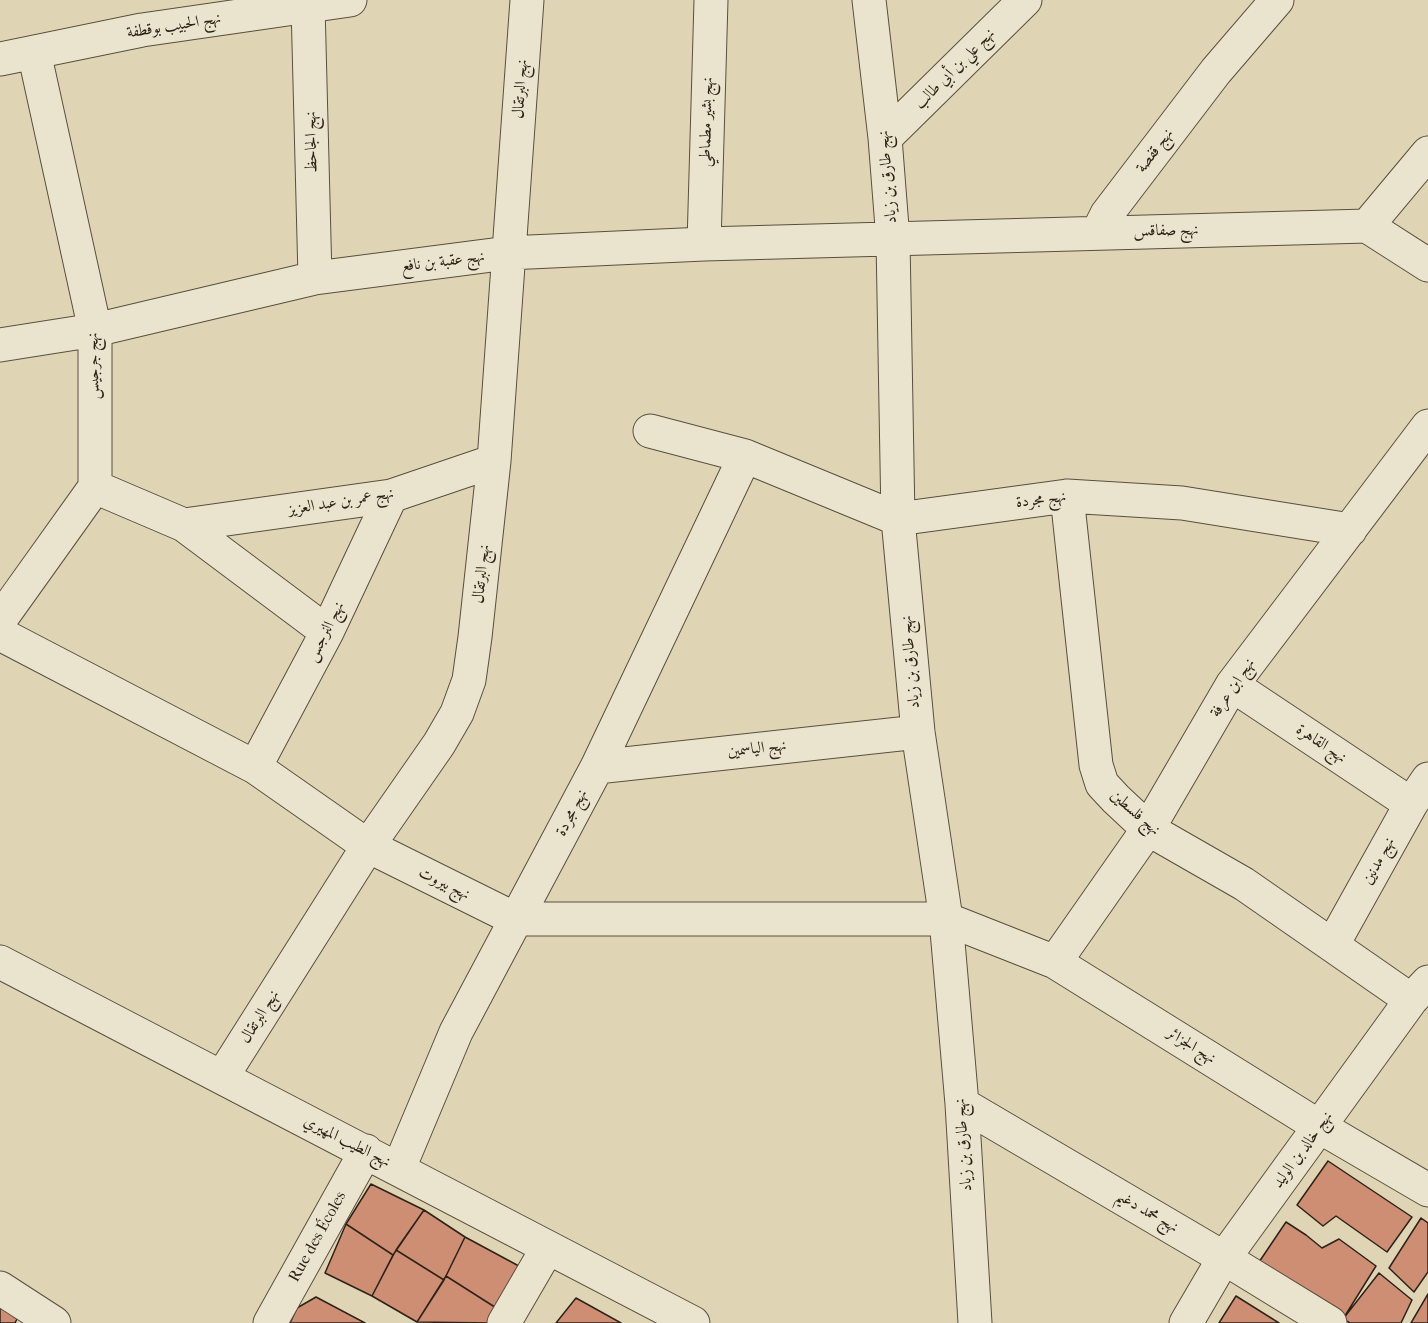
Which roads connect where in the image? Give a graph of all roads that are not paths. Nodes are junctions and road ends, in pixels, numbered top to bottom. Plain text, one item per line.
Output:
1 (350, 0) edge
2 (527, 0) edge
3 (711, 0) edge
4 (869, 0) edge
5 (1025, 0) edge
6 (1277, 0) edge
7 (309, 5) junction
8 (34, 52) junction
9 (0, 60) edge
10 (885, 138) junction
11 (1428, 153) edge
12 (1367, 226) junction
13 (1098, 232) junction
14 (893, 240) junction
15 (704, 244) junction
16 (508, 254) junction
17 (1428, 265) edge
18 (315, 278) junction
19 (95, 330) junction
20 (0, 345) edge
21 (1428, 426) edge
22 (650, 431) dead end
23 (745, 456) junction
24 (494, 461) junction
25 (95, 487) junction
26 (391, 496) junction
27 (1067, 496) junction
28 (898, 519) junction
29 (184, 525) junction
30 (1350, 530) junction
31 (0, 620) edge
32 (327, 632) junction
33 (0, 634) edge
34 (1232, 685) junction
35 (918, 732) junction
36 (255, 766) junction
37 (597, 767) junction
38 (1420, 791) edge
39 (1148, 829) junction
40 (368, 846) junction
41 (515, 919) junction
42 (946, 919) junction
43 (1333, 944) junction
44 (0, 962) edge
45 (1055, 962) junction
46 (1420, 991) edge
47 (222, 1077) junction
48 (962, 1104) junction
49 (1320, 1127) junction
50 (366, 1151) junction
51 (399, 1168) junction
52 (1428, 1190) edge
53 (547, 1249) junction
54 (1224, 1258) junction
55 (0, 1288) edge
56 (54, 1323) edge
57 (270, 1323) edge
58 (504, 1323) edge
59 (693, 1323) edge
60 (975, 1323) edge
61 (1186, 1323) edge
62 (1330, 1323) edge

1 - 7 street, نهج الحبيب بوقطفة
2 - 16 street, نهج البرتقال
3 - 15 street, نهج بشير مطماطي
4 - 10 street, نهج طارق بن زياد
5 - 10 street, نهج علي بن أبي طالب
6 - 13 street, نهج قفصة
7 - 8 street, نهج الحبيب بوقطفة
7 - 18 street, نهج الجاحظ
8 - 9 street, نهج الحبيب بوقطفة
8 - 19 street, نهج جرجيس
10 - 14 street, نهج طارق بن زياد
11 - 12 street
12 - 13 street, نهج صفاقس
12 - 17 street
13 - 14 street, نهج صفاقس
14 - 15 street, نهج عقبة بن نافع
14 - 28 street, نهج طارق بن زياد
15 - 16 street, نهج عقبة بن نافع
16 - 18 street, نهج عقبة بن نافع
16 - 24 street, نهج البرتقال
18 - 19 street, نهج عقبة بن نافع
19 - 20 street, نهج عقبة بن نافع
19 - 25 street, نهج جرجيس
21 - 30 street, نهج ابن عرفة
22 - 23 street
23 - 28 street
23 - 37 street, نهج مجردة
24 - 26 street, نهج عمر بن عبد العزيز
24 - 40 street, نهج البرتقال
25 - 29 street
25 - 31 street
26 - 29 street, نهج عمر بن عبد العزيز
26 - 32 street, نهج النرجس
27 - 28 street, نهج مجردة
27 - 30 street, نهج مجردة
27 - 39 street, نهج فلسطين
28 - 35 street, نهج طارق بن زياد
29 - 32 street
30 - 34 street, نهج ابن عرفة
32 - 36 street, نهج النرجس
33 - 36 street, نهج بيروت
34 - 38 street, نهج القاهرة
34 - 39 street, نهج ابن عرفة
35 - 37 street, نهج الياسمين
35 - 42 street, نهج طارق بن زياد
36 - 40 street, نهج بيروت
37 - 41 street, نهج مجردة
38 - 43 street, نهج مدنين
39 - 43 street, نهج فلسطين
39 - 45 street, نهج ابن عرفة
40 - 41 street, نهج بيروت
40 - 47 street, نهج البرتقال
41 - 42 street, نهج بيروت
41 - 51 street, نهج مجردة
42 - 45 street, نهج الجزائر
42 - 48 street, نهج طارق بن زياد
43 - 46 street, نهج فلسطين
44 - 47 street, نهج الطيب المهيري
45 - 49 street, نهج الجزائر
46 - 49 street, نهج خالد بن الوليد
47 - 50 street, نهج الطيب المهيري
48 - 54 street, نهج محمد دغيم
48 - 60 street, نهج طارق بن زياد
49 - 52 street, نهج الجزائر
49 - 54 street, نهج خالد بن الوليد
50 - 51 street, نهج الطيب المهيري
50 - 57 street, Rue des Écoles
51 - 53 street, نهج الطيب المهيري
53 - 58 street
53 - 59 street, نهج الطيب المهيري
54 - 61 street, نهج خالد بن الوليد
54 - 62 street, نهج محمد دغيم
55 - 56 street

